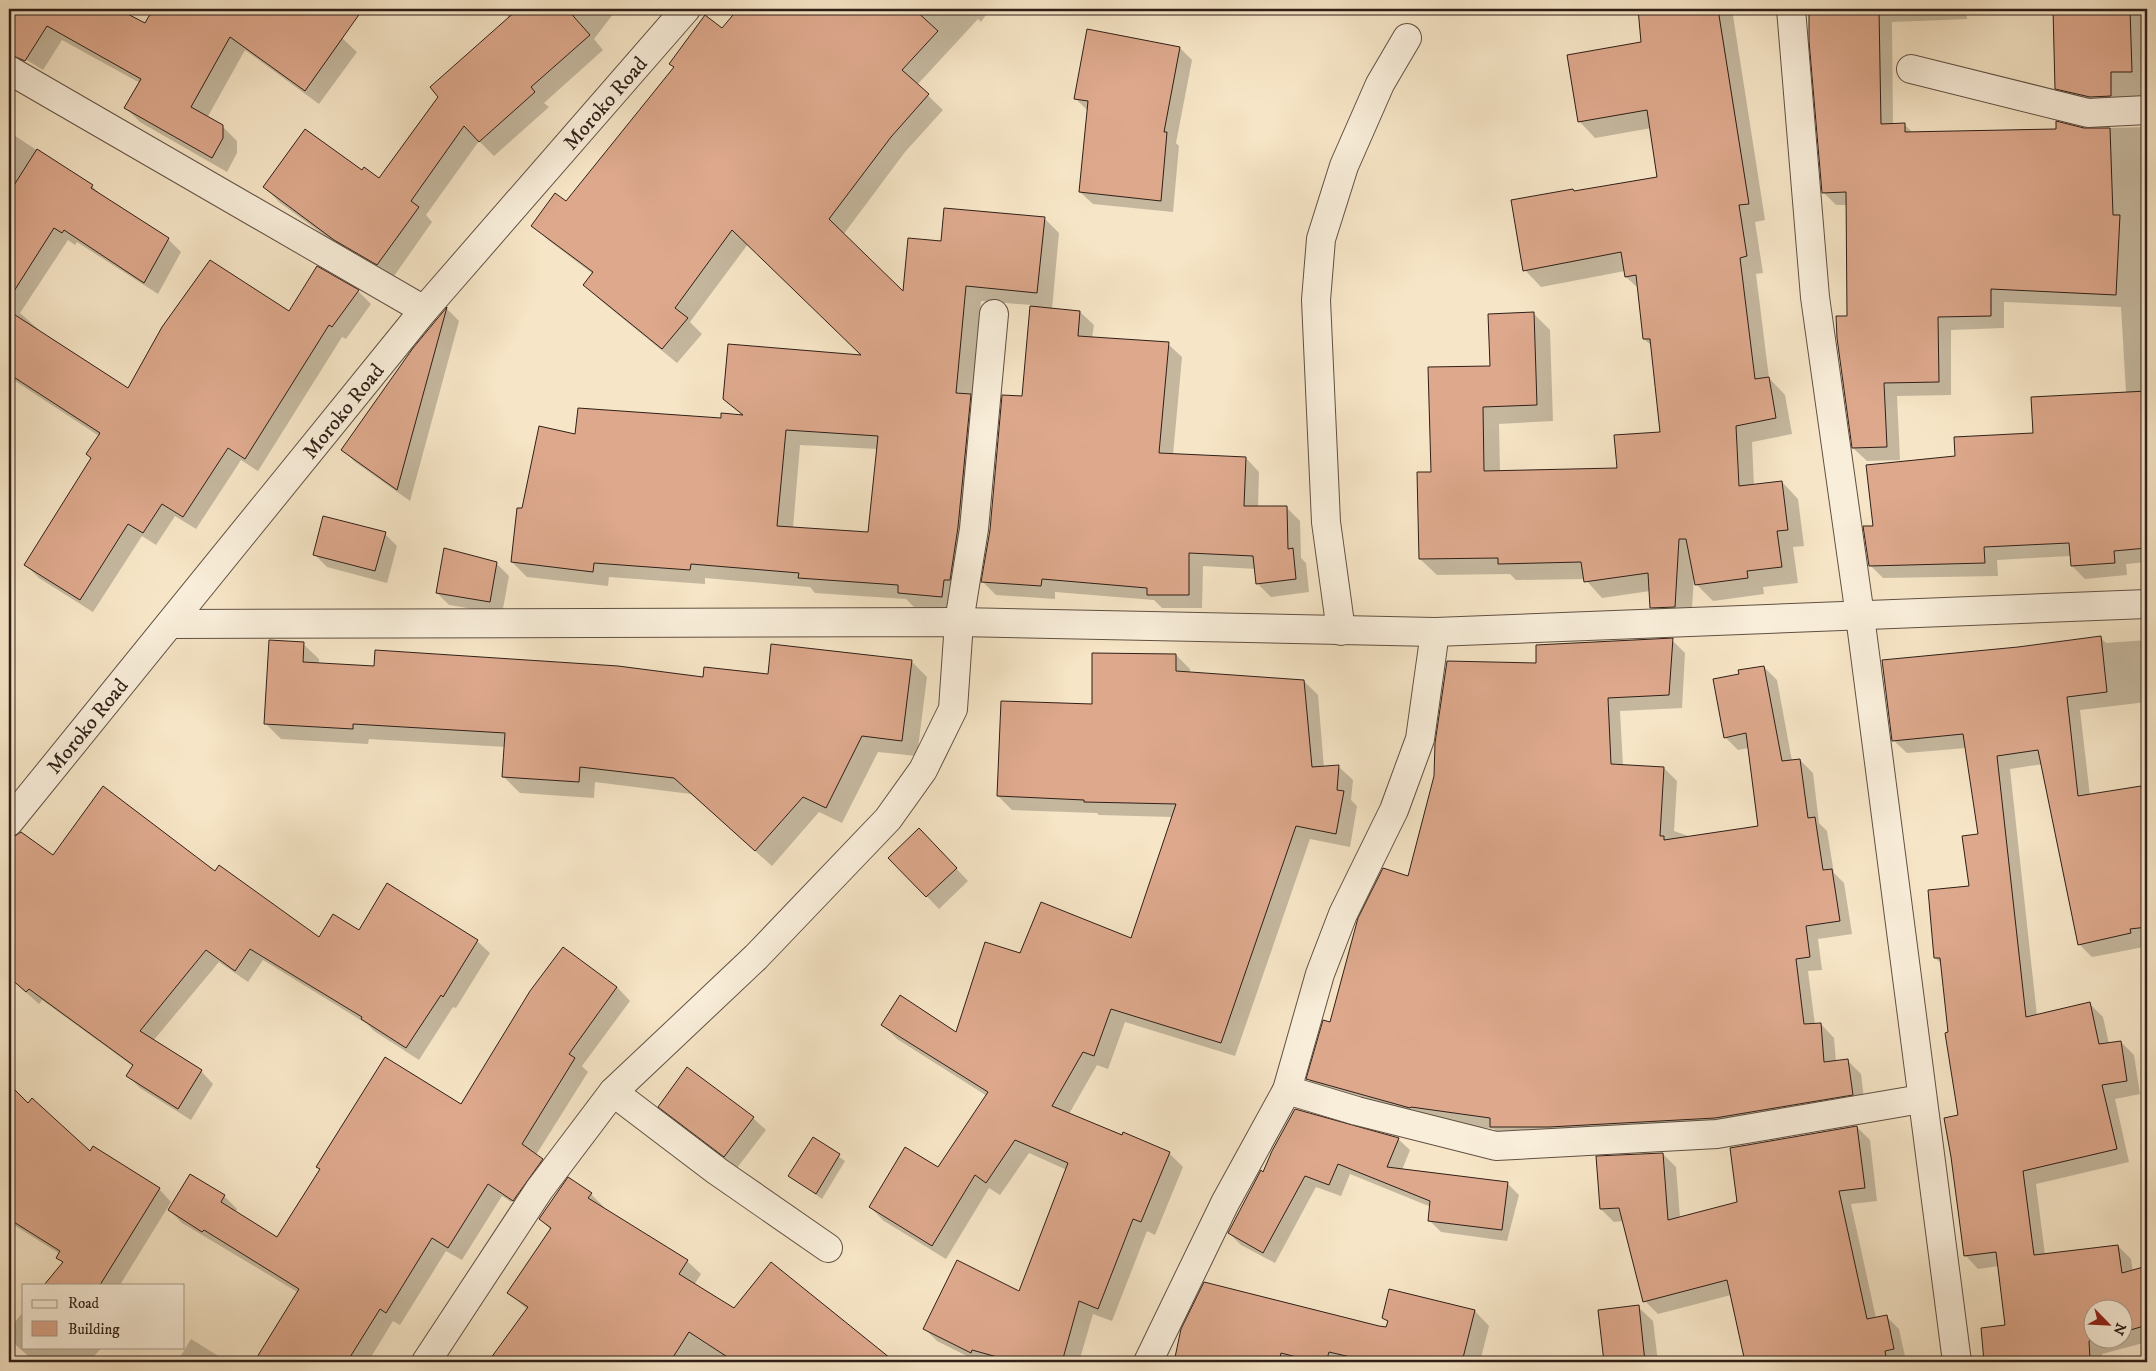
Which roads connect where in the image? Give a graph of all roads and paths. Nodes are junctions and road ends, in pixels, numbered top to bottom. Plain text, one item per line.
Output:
1 (686, 9) edge
2 (1791, 9) edge
3 (1407, 38) dead end
4 (1911, 69) dead end
5 (9, 70) edge
6 (2147, 110) edge
7 (424, 310) junction
8 (994, 314) dead end
9 (2147, 604) edge
10 (1860, 616) junction
11 (959, 622) junction
12 (170, 624) junction
13 (1341, 631) junction
14 (1435, 632) junction
15 (9, 822) edge
16 (1287, 1090) junction
17 (613, 1092) junction
18 (1921, 1099) junction
19 (828, 1248) dead end
20 (434, 1359) edge
21 (1148, 1362) edge
22 (1957, 1362) edge

1 - 7 street, Moroko Road
2 - 10 street
3 - 13 street
4 - 6 street
5 - 7 street
7 - 12 street, Moroko Road
8 - 11 street
9 - 10 street
10 - 14 street
10 - 18 street
11 - 12 street
11 - 13 street
11 - 17 street
12 - 15 street, Moroko Road
13 - 14 street
14 - 16 street
16 - 18 street
16 - 21 street
17 - 19 street
17 - 20 street
18 - 22 street

